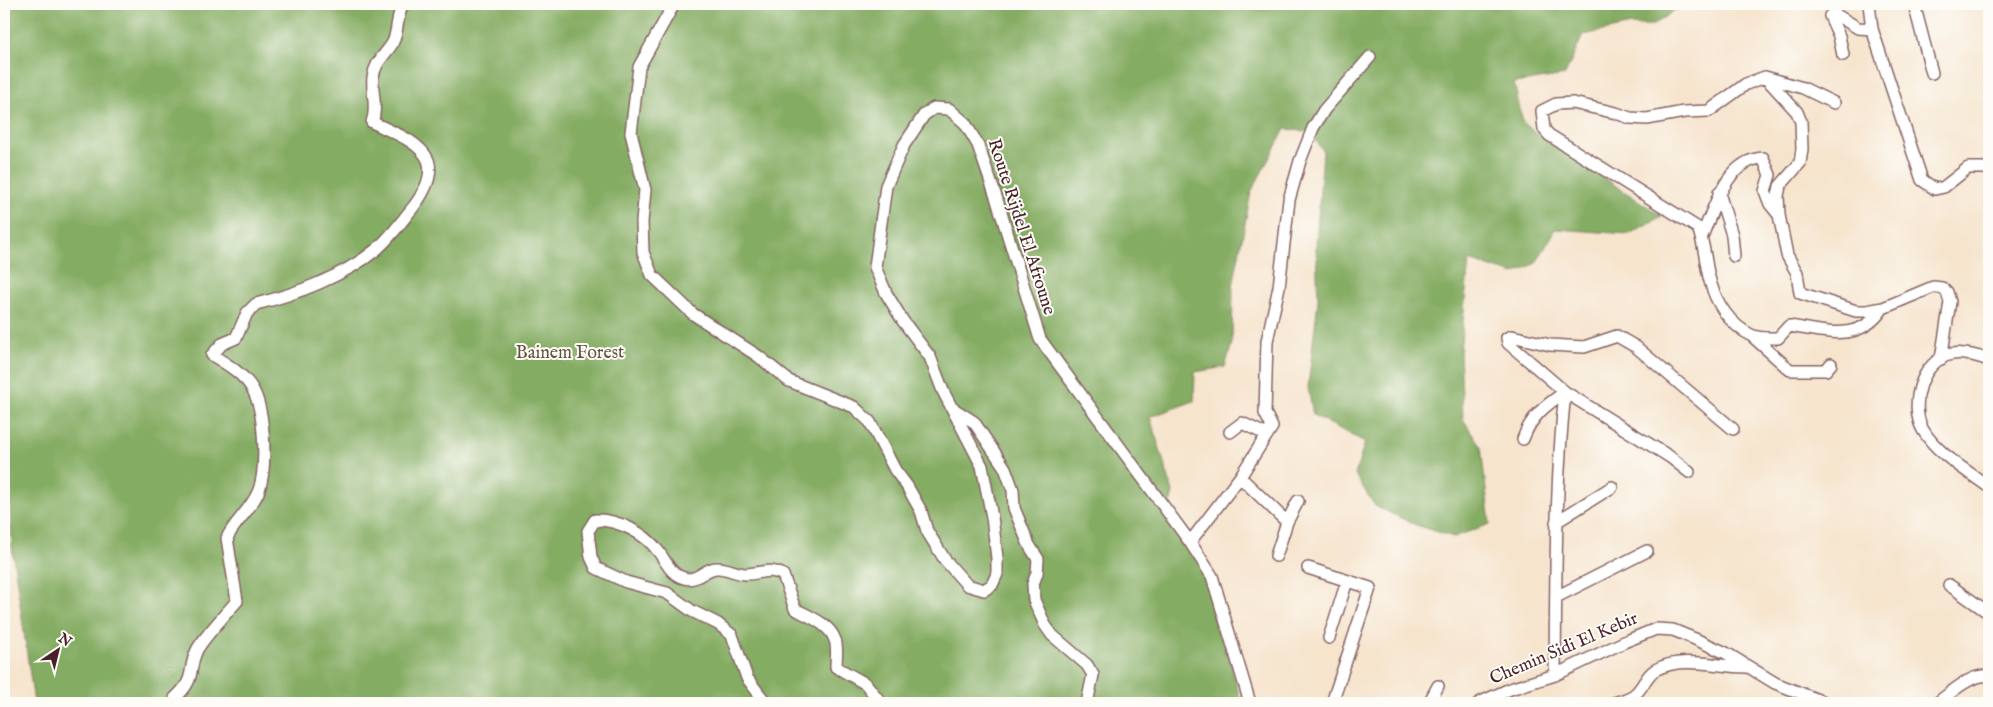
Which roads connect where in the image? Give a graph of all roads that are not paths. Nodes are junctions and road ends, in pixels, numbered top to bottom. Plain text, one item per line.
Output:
1 (403, 4) edge
2 (674, 4) edge
3 (1869, 4) edge
4 (1914, 4) edge
5 (1872, 29) junction
6 (1843, 55) dead end
7 (1370, 57) dead end
8 (1932, 73) dead end
9 (1765, 77) junction
10 (1834, 103) dead end
11 (1989, 168) edge
12 (1719, 193) junction
13 (1779, 215) junction
14 (1702, 236) junction
15 (1734, 256) dead end
16 (1883, 308) junction
17 (1752, 336) junction
18 (1941, 359) junction
19 (1989, 360) edge
20 (1831, 364) dead end
21 (1566, 392) junction
22 (952, 408) junction
23 (1733, 429) dead end
24 (1230, 432) dead end
25 (1267, 436) junction
26 (1523, 439) dead end
27 (1689, 472) dead end
28 (1240, 477) junction
29 (1612, 487) dead end
30 (1989, 488) edge
31 (1298, 501) dead end
32 (1287, 522) junction
33 (1556, 522) junction
34 (1190, 542) junction
35 (1647, 550) dead end
36 (1276, 556) dead end
37 (1308, 568) dead end
38 (1347, 581) junction
39 (1949, 584) dead end
40 (1556, 597) junction
41 (1989, 612) edge
42 (1329, 638) dead end
43 (1746, 667) junction
44 (1555, 675) junction
45 (1989, 676) edge
46 (1438, 686) dead end
47 (180, 703) edge
48 (766, 703) edge
49 (880, 703) edge
50 (1087, 703) edge
51 (1250, 703) edge
52 (1332, 703) edge
53 (1429, 703) edge
54 (1479, 703) edge
55 (1614, 703) edge
56 (1826, 703) edge
57 (1937, 703) edge

1 - 47 street
2 - 22 street, Route Rijdel El Afroune
3 - 5 street
4 - 8 street
5 - 6 street
5 - 11 street
7 - 25 street
9 - 10 street
9 - 13 street
9 - 14 street
12 - 13 street
12 - 14 street
12 - 15 street
13 - 16 street
14 - 17 street
16 - 17 street
16 - 18 street
17 - 20 street
18 - 19 street
18 - 30 street
21 - 23 street
21 - 26 street
21 - 27 street
21 - 33 street
22 - 34 street, Route Rijdel El Afroune
22 - 50 street
24 - 25 street
25 - 28 street
28 - 32 street
28 - 34 street
29 - 33 street
31 - 32 street
32 - 36 street
33 - 40 street
34 - 51 street
35 - 40 street
37 - 38 street
38 - 42 street
38 - 52 street
39 - 41 street
40 - 44 street
43 - 44 street, Chemin Sidi El Kebir
43 - 55 street
43 - 56 street, Chemin Sidi El Kebir
44 - 54 street, Chemin Sidi El Kebir
45 - 57 street
46 - 53 street
48 - 49 street

